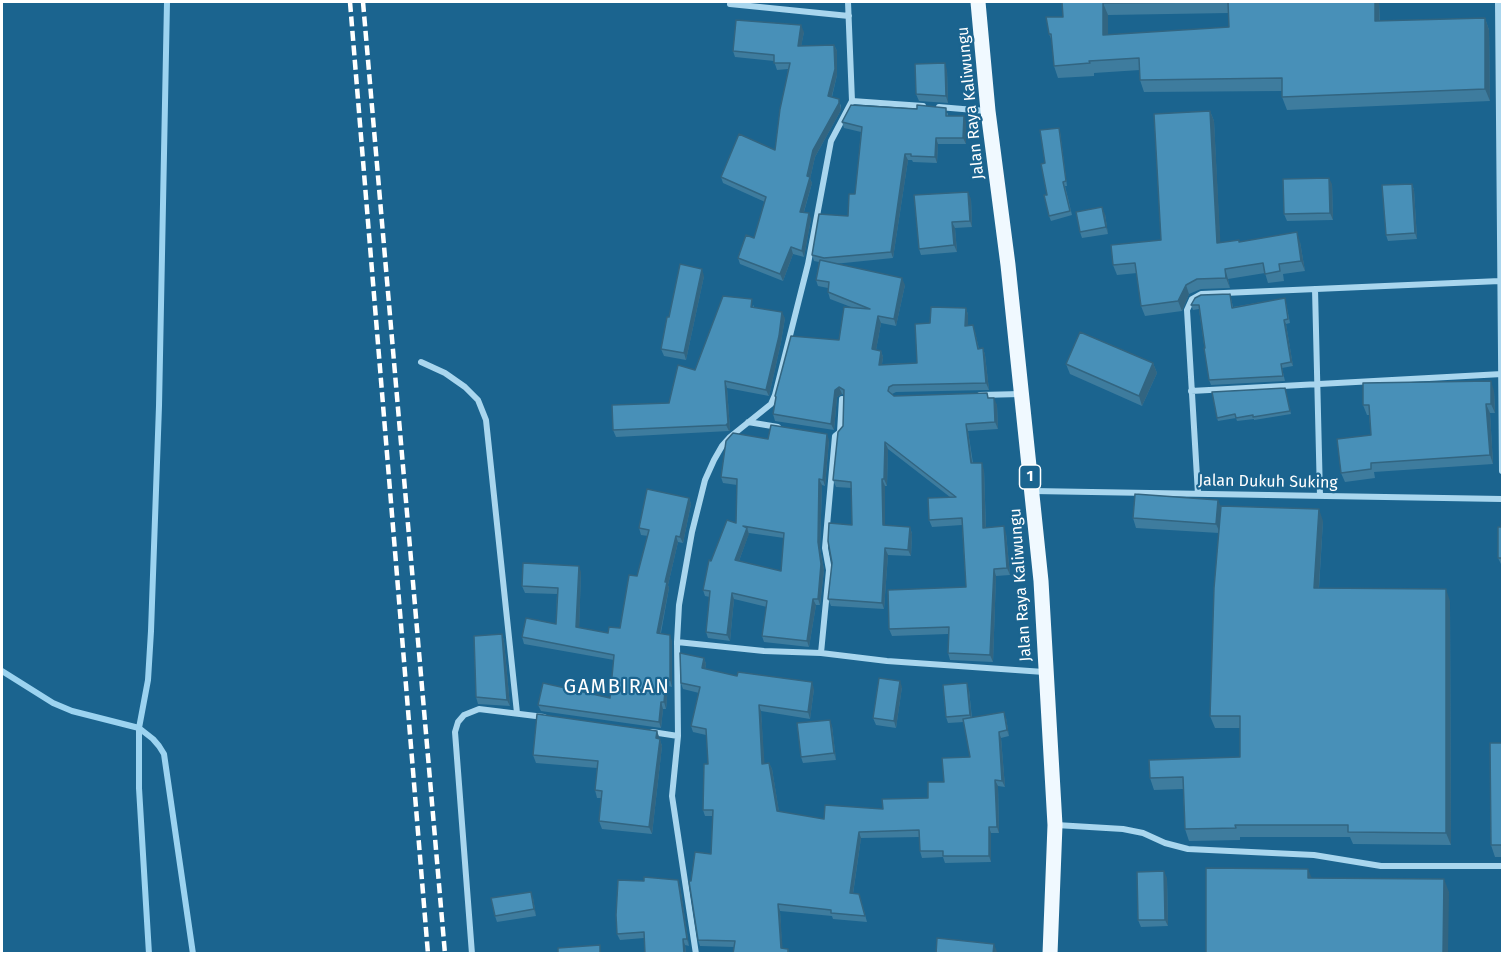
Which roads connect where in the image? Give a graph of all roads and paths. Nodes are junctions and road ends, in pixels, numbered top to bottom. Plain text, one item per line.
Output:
1 (848, 2) edge
2 (978, 2) edge
3 (1498, 2) edge
4 (730, 4) dead end
5 (849, 16) junction
6 (852, 100) junction
7 (988, 111) junction
8 (1500, 281) junction
9 (1315, 289) junction
10 (421, 362) dead end
11 (1502, 375) edge
12 (1318, 383) junction
13 (1191, 391) junction
14 (1021, 394) junction
15 (976, 395) edge
16 (842, 399) edge
17 (748, 422) junction
18 (781, 428) edge
19 (824, 434) edge
20 (835, 436) junction
21 (1503, 471) edge
22 (1032, 491) junction
23 (1198, 494) junction
24 (1320, 496) junction
25 (1503, 499) edge
26 (677, 642) junction
27 (821, 653) junction
28 (1046, 672) junction
29 (517, 713) junction
30 (551, 718) edge
31 (643, 731) edge
32 (678, 736) junction
33 (1055, 825) junction
34 (1503, 866) edge
35 (472, 954) edge
36 (696, 954) edge
37 (1050, 954) edge

1 - 5 street
2 - 7 main road, Jalan Raya Kaliwungu / 1
3 - 8 street
4 - 5 street
5 - 6 street
6 - 7 street
6 - 17 street
7 - 14 main road, Jalan Raya Kaliwungu / 1
8 - 9 street
8 - 11 street
9 - 12 street
9 - 13 street
10 - 29 street
11 - 12 street
11 - 21 street
12 - 13 street
12 - 24 street
13 - 23 street
14 - 15 street
14 - 22 main road, Jalan Raya Kaliwungu / 1
16 - 20 street
17 - 18 street
17 - 26 street
19 - 20 street
20 - 27 street
22 - 23 street, Jalan Dukuh Suking
22 - 28 main road, Jalan Raya Kaliwungu / 1
23 - 24 street, Jalan Dukuh Suking
24 - 25 street, Jalan Dukuh Suking
26 - 27 street
26 - 32 street
27 - 28 street
28 - 33 main road, Jalan Raya Kaliwungu / 1
29 - 30 street
29 - 35 street
31 - 32 street
32 - 36 street
33 - 34 street
33 - 37 main road, Jalan Raya Kaliwungu / 1

